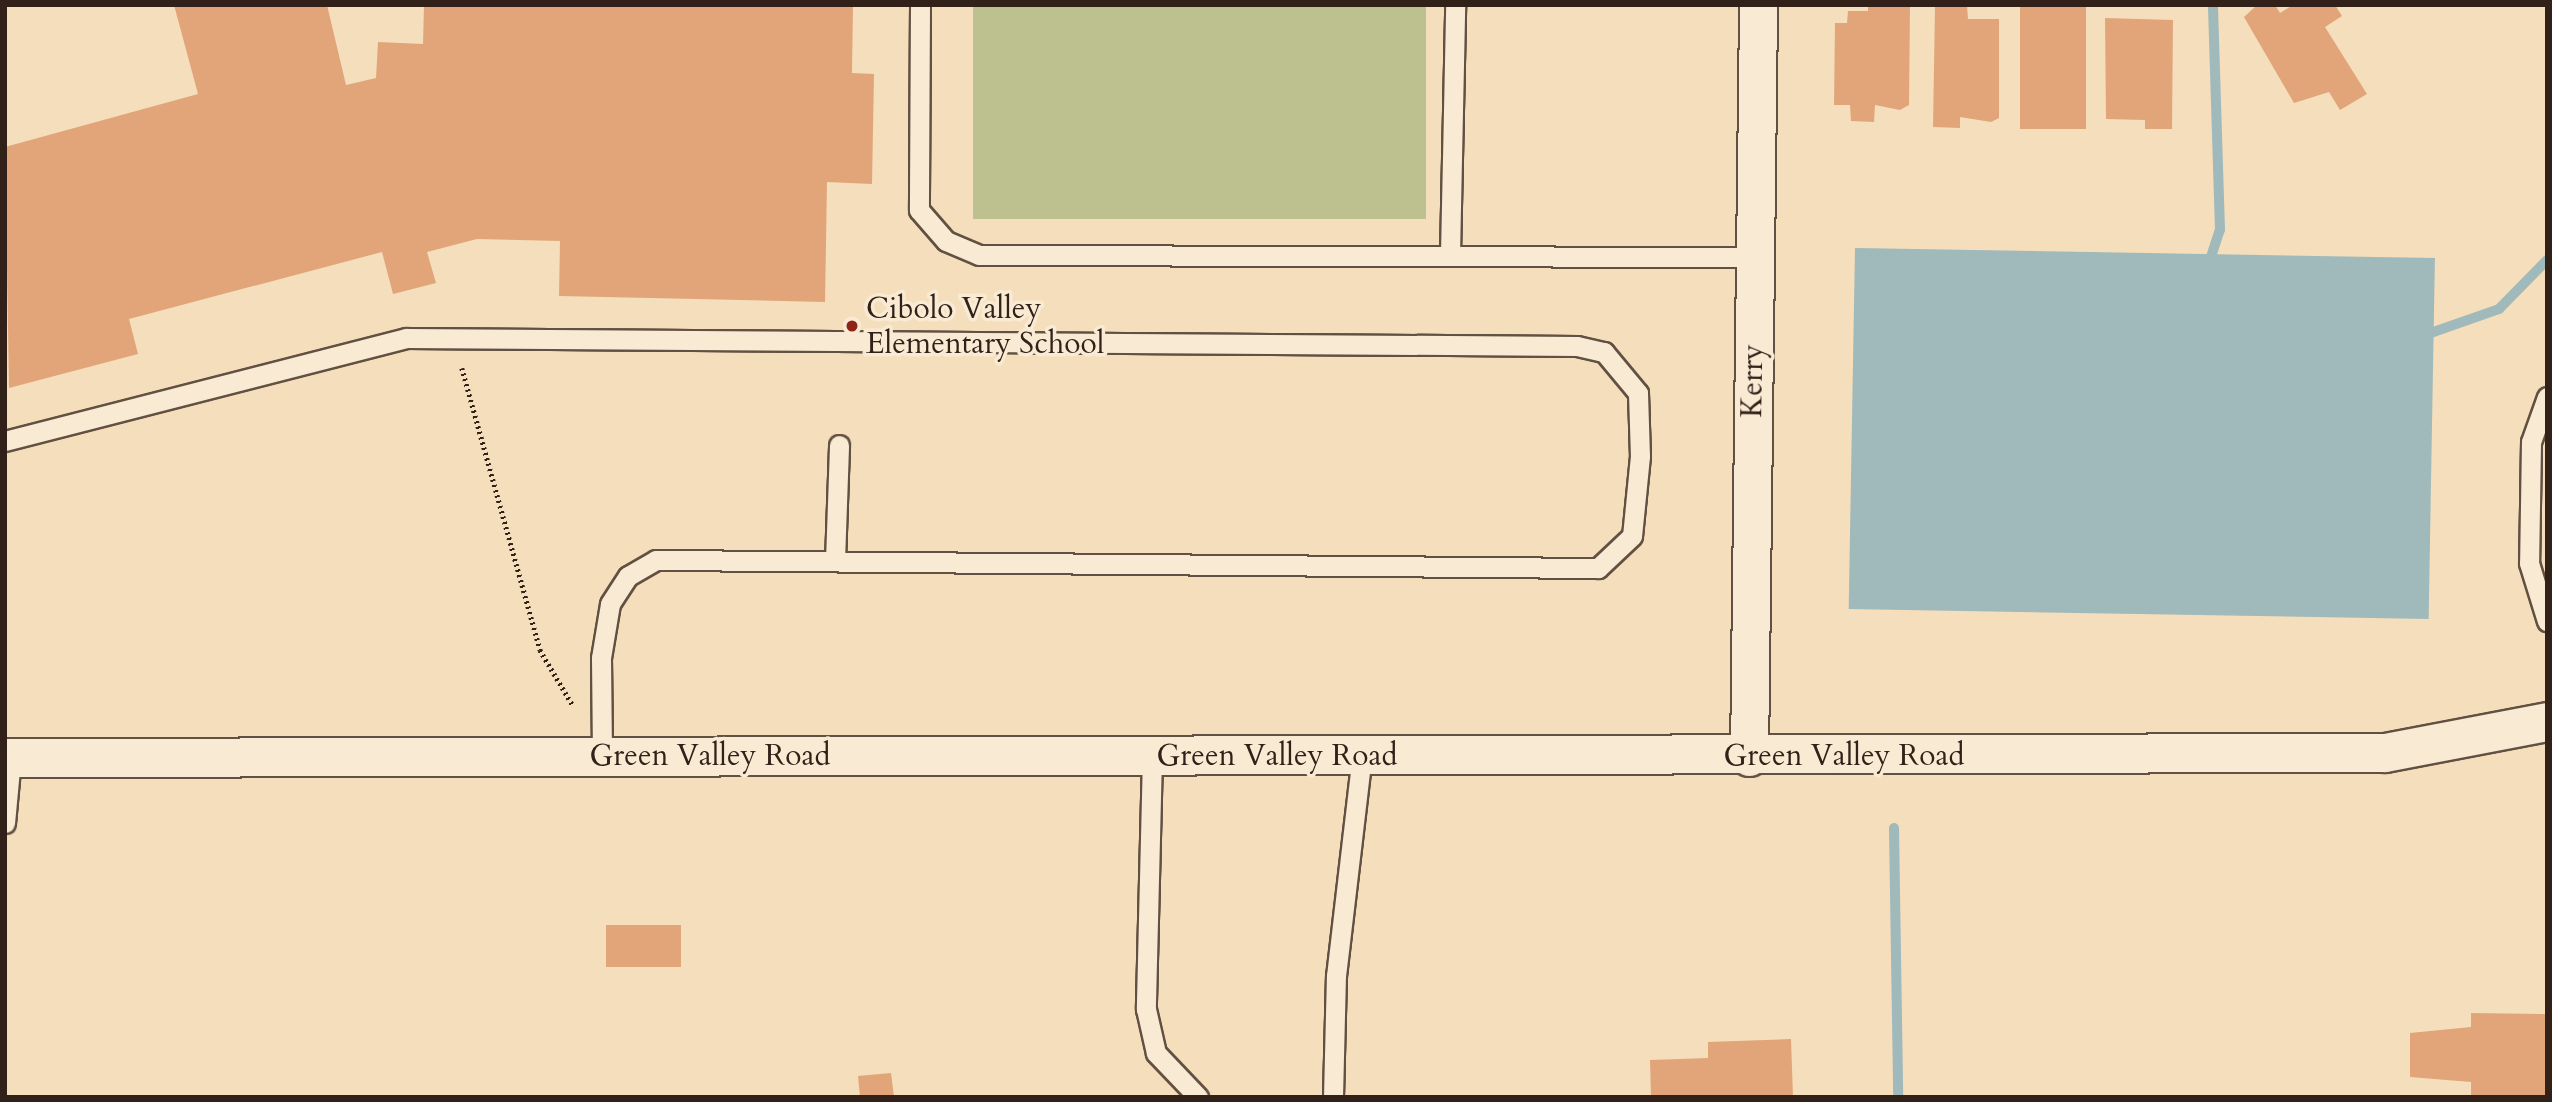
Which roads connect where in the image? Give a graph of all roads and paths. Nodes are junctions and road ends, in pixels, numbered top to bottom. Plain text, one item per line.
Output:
1 (920, 5) edge
2 (1455, 5) edge
3 (1758, 5) edge
4 (1450, 254) junction
5 (1755, 257) junction
6 (453, 338) junction
7 (2547, 397) edge
8 (5, 441) edge
9 (839, 445) dead end
10 (835, 561) junction
11 (2547, 621) edge
12 (2547, 722) edge
13 (602, 756) junction
14 (1153, 756) junction
15 (1362, 756) junction
16 (1749, 757) junction
17 (8, 758) edge
18 (5, 823) edge
19 (1198, 1097) edge
20 (1332, 1097) edge

1 - 4 lane
2 - 4 lane
3 - 5 street, Kerry
4 - 5 lane
5 - 16 street, Kerry
6 - 8 lane
6 - 10 lane
6 - 13 path
7 - 11 lane
9 - 10 lane
10 - 13 lane
12 - 16 street, Green Valley Road
13 - 14 street, Green Valley Road
13 - 17 street, Green Valley Road
14 - 15 street, Green Valley Road
14 - 19 lane
15 - 16 street, Green Valley Road
15 - 20 lane
17 - 18 lane

